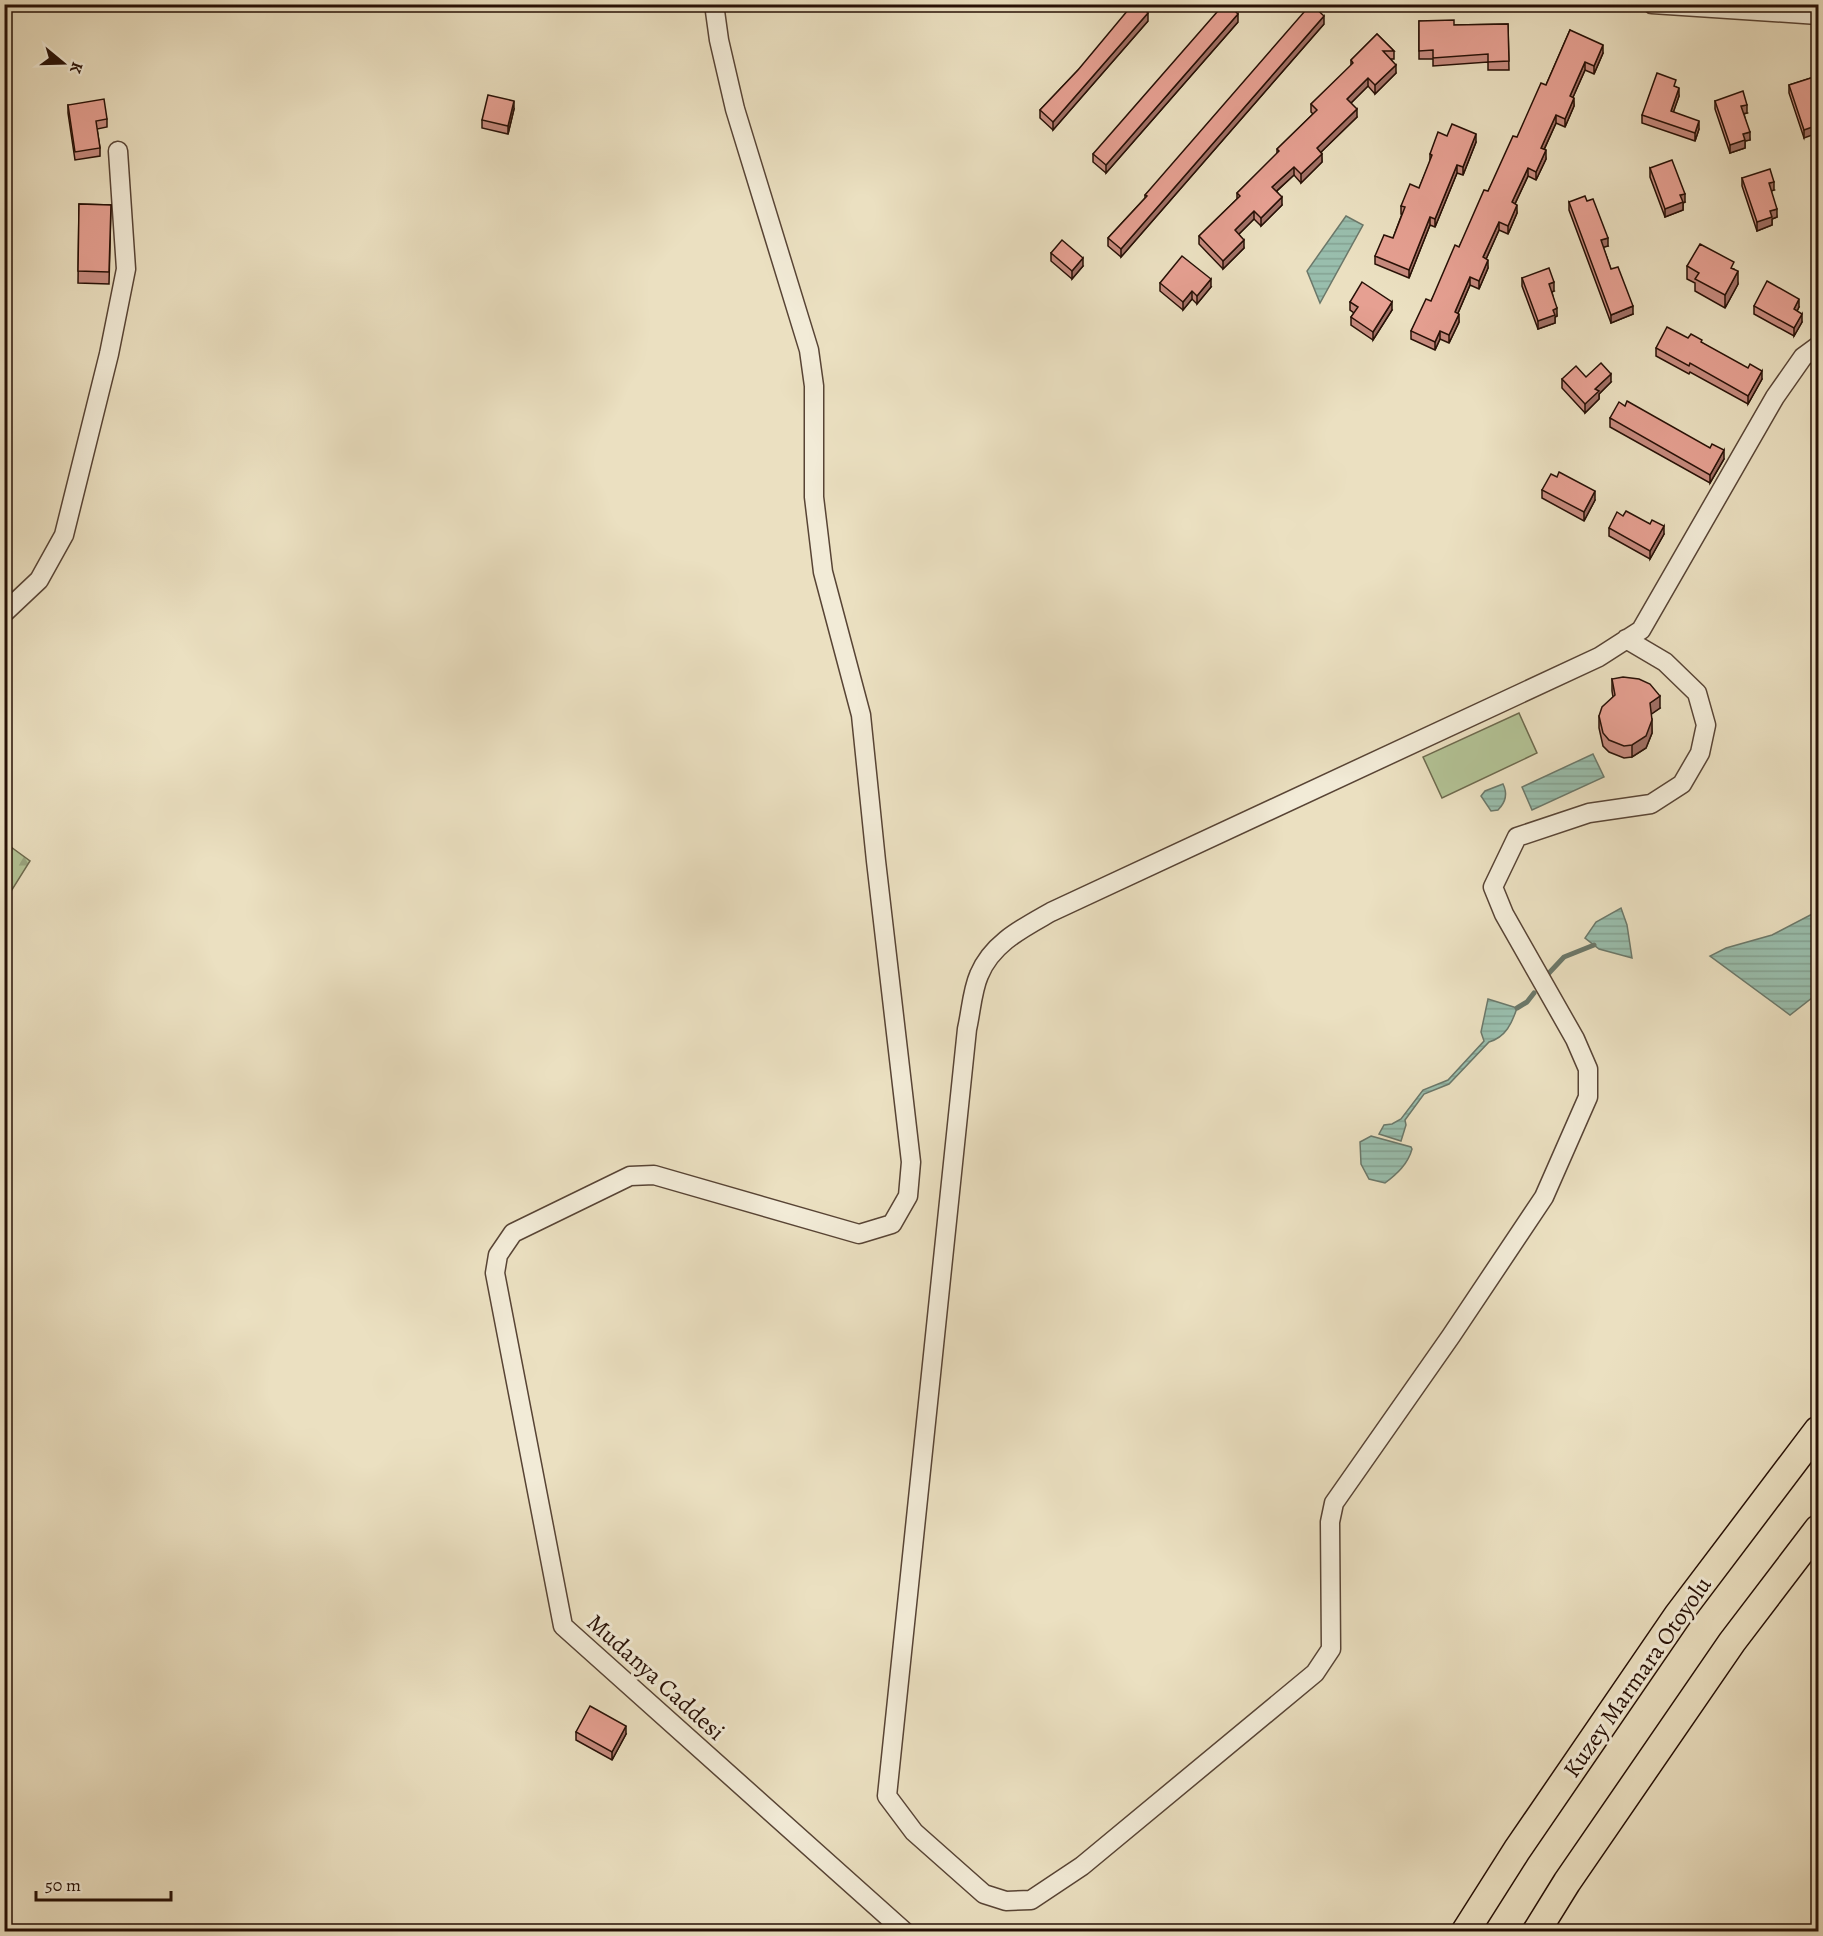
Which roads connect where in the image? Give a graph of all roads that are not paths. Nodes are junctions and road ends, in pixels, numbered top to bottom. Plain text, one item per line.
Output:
1 (714, 4) edge
2 (1652, 4) edge
3 (1818, 15) edge
4 (118, 151) dead end
5 (1818, 346) edge
6 (4, 613) edge
7 (1626, 639) junction
8 (1818, 1430) edge
9 (1818, 1529) edge
10 (904, 1932) edge
11 (1465, 1932) edge
12 (1536, 1932) edge

1 - 10 street, Mudanya Caddesi
2 - 3 street
4 - 6 street
5 - 7 street
7 - 7 street
8 - 11 highway, Kuzey Marmara Otoyolu
9 - 12 highway

